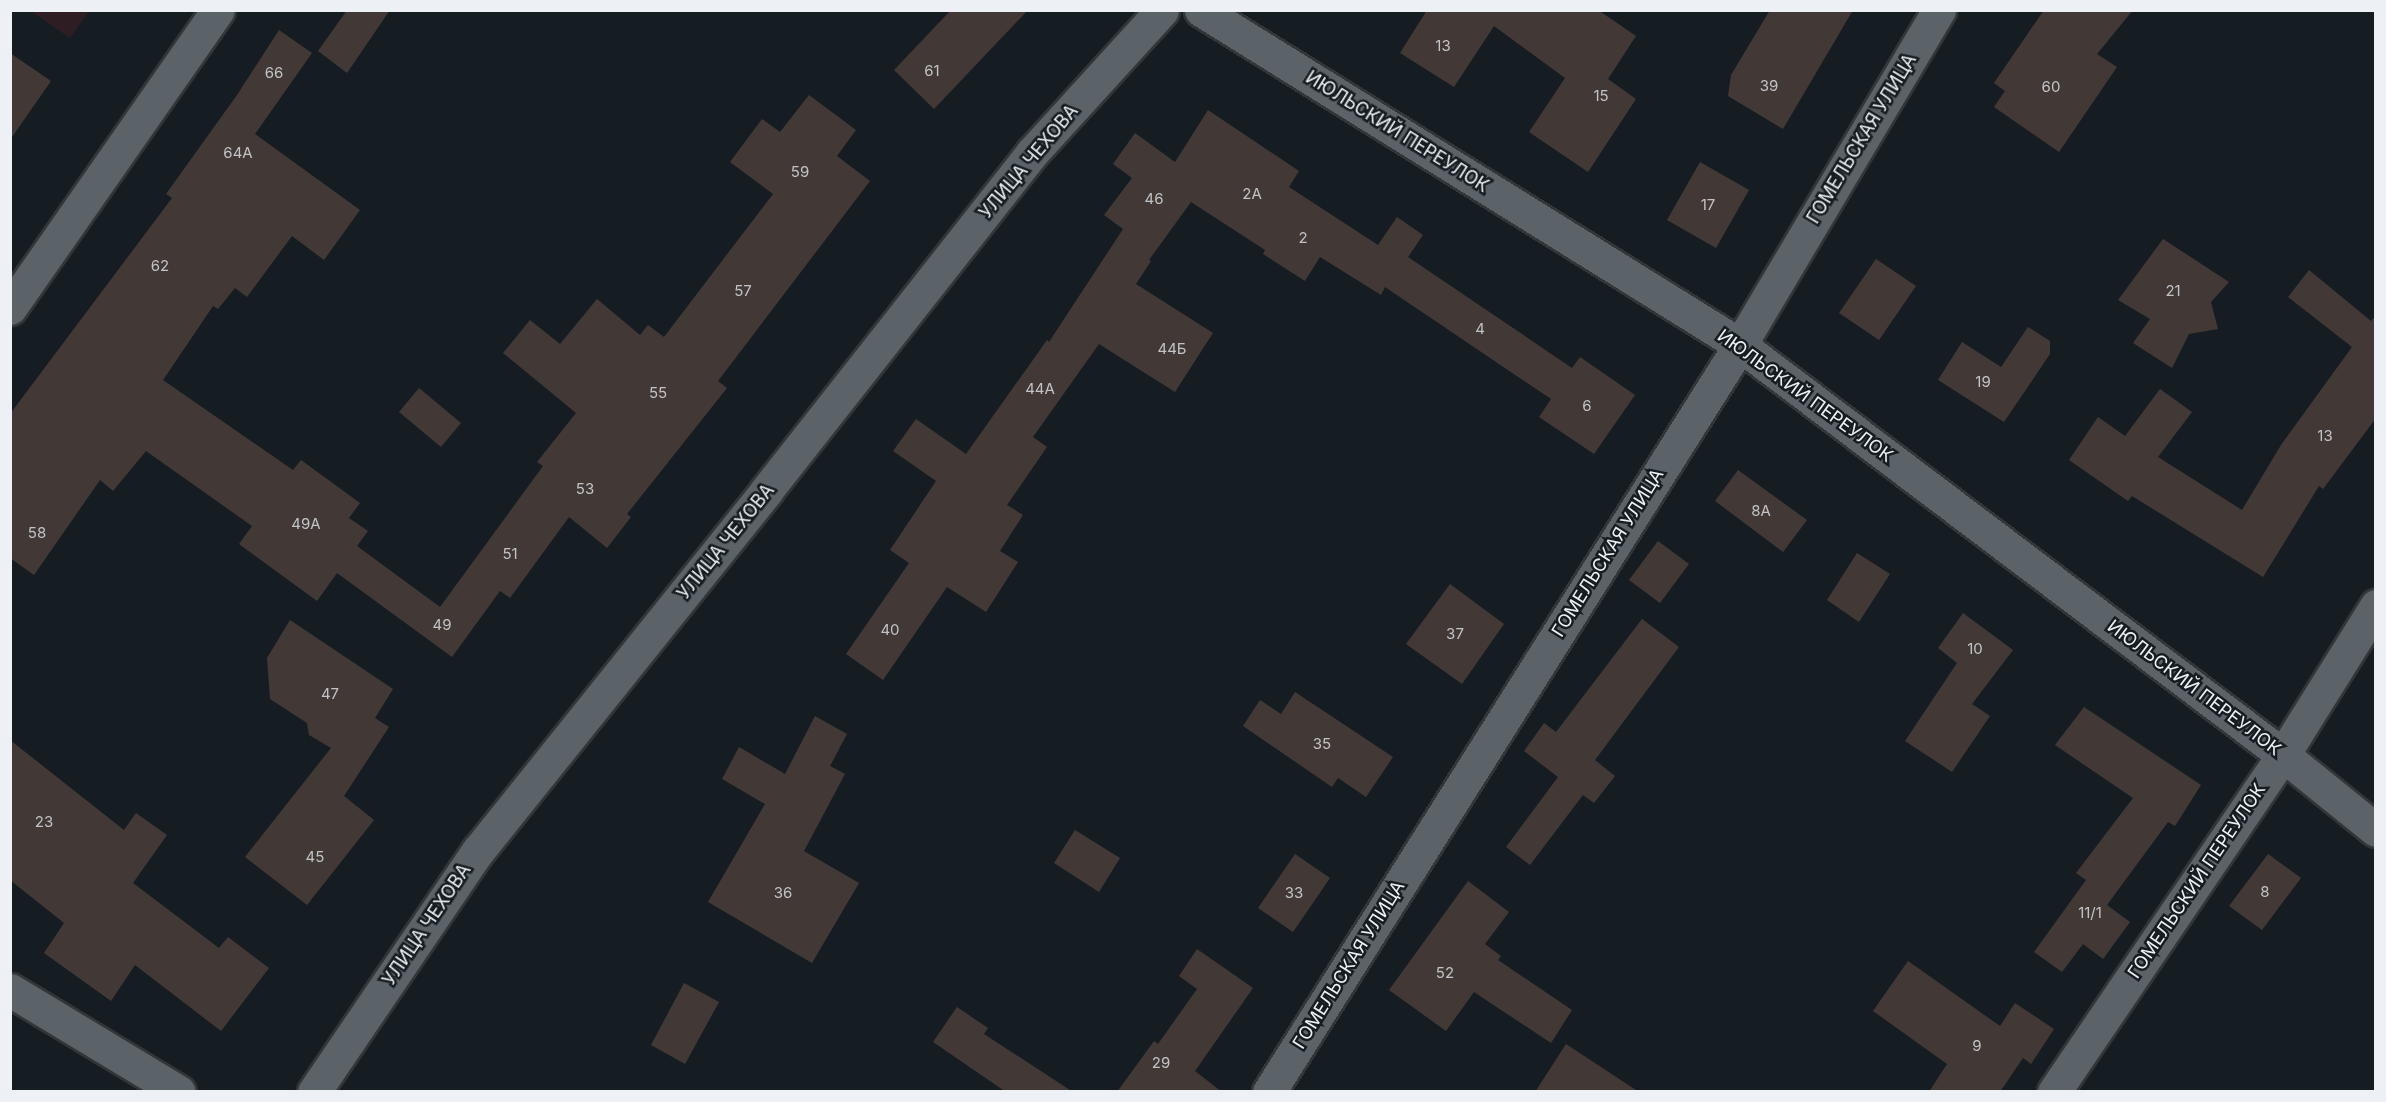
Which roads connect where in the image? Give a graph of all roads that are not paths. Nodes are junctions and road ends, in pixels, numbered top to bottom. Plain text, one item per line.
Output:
1 (218, 10) edge
2 (1162, 10) edge
3 (1201, 10) edge
4 (1939, 10) edge
5 (10, 308) edge
6 (1740, 345) junction
7 (2376, 606) edge
8 (2283, 755) junction
9 (2376, 830) edge
10 (10, 990) edge
11 (179, 1092) edge
12 (314, 1092) edge
13 (1269, 1092) edge
14 (2054, 1092) edge

1 - 5 street
2 - 12 street, УЛИЦА ЧЕХОВА
3 - 6 street, ИЮЛЬСКИЙ ПЕРЕУЛОК
4 - 6 street, ГОМЕЛЬСКАЯ УЛИЦА
6 - 8 street, ИЮЛЬСКИЙ ПЕРЕУЛОК
6 - 13 street, ГОМЕЛЬСКАЯ УЛИЦА
7 - 8 street, ГОМЕЛЬСКИЙ ПЕРЕУЛОК
8 - 9 street, ИЮЛЬСКИЙ ПЕРЕУЛОК
8 - 14 street, ГОМЕЛЬСКИЙ ПЕРЕУЛОК
10 - 11 street

